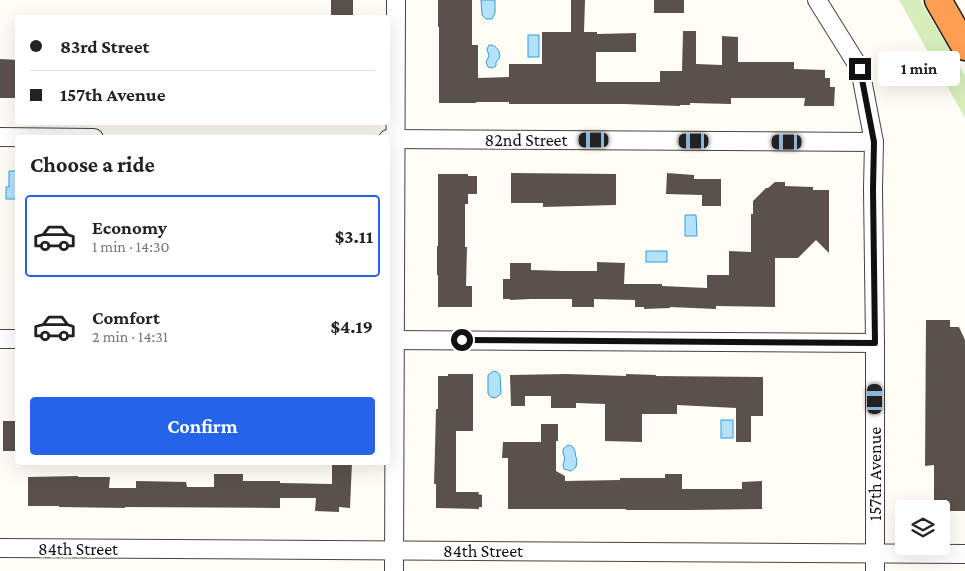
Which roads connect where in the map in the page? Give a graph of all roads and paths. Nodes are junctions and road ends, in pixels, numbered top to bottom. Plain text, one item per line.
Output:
1 (396, 0) edge
2 (818, 0) edge
3 (938, 0) edge
4 (965, 47) edge
5 (0, 137) edge
6 (15, 137) edge
7 (392, 139) edge
8 (874, 142) junction
9 (0, 339) edge
10 (15, 339) edge
11 (391, 340) edge
12 (875, 343) junction
13 (0, 548) edge
14 (394, 550) junction
15 (965, 554) edge
16 (875, 562) edge
17 (394, 571) edge

1 - 7 street
2 - 8 street, 157th Avenue
3 - 4 highway
5 - 6 street
7 - 8 street, 82nd Street
7 - 11 street
8 - 12 street, 157th Avenue
9 - 10 street
11 - 12 street
11 - 14 street
12 - 16 street, 157th Avenue
13 - 14 street, 84th Street
14 - 16 street, 84th Street
14 - 17 street
15 - 16 street, 84th Street

